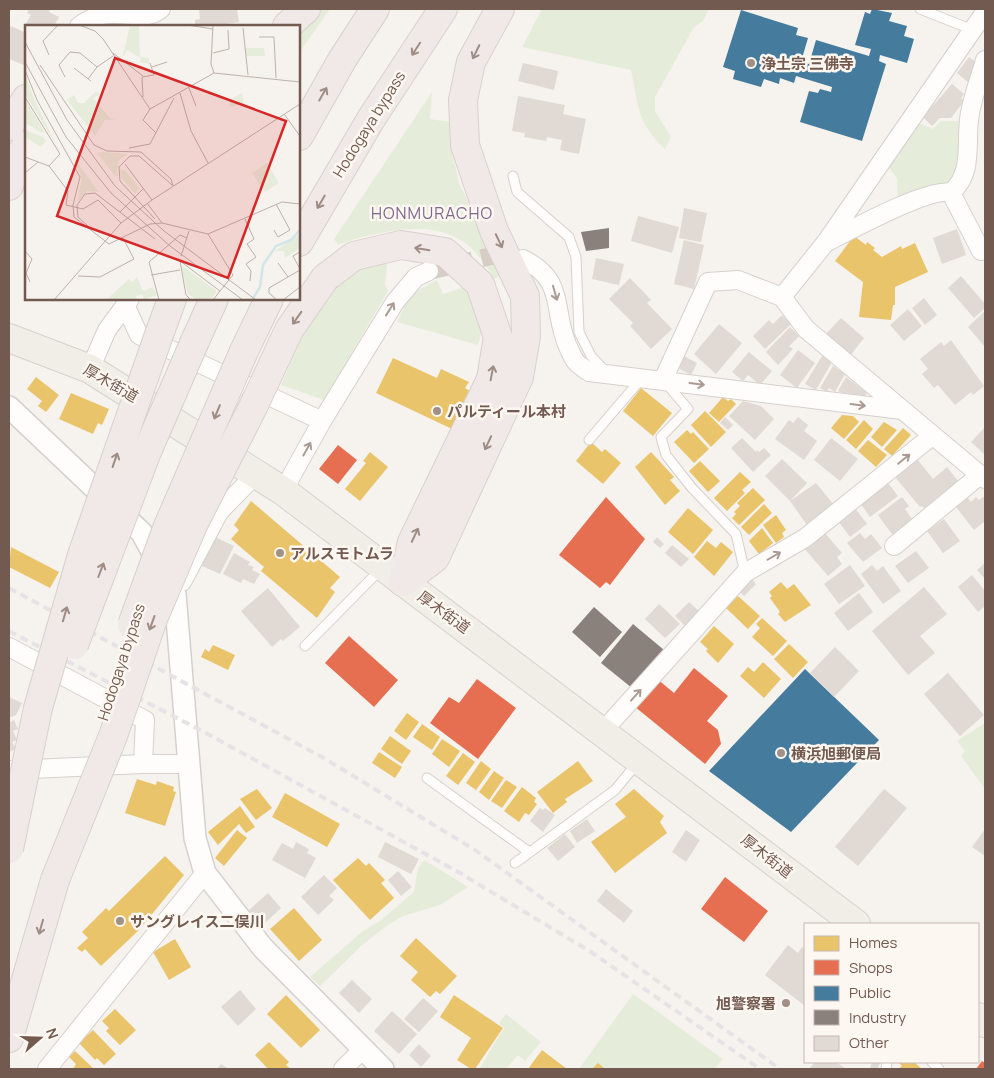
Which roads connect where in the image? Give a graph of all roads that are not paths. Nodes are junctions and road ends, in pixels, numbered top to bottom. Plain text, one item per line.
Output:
1 (161, 9) edge
2 (306, 9) edge
3 (375, 9) edge
4 (443, 9) edge
5 (500, 9) edge
6 (920, 9) edge
7 (985, 12) edge
8 (80, 25) edge
9 (288, 25) edge
10 (973, 30) junction
11 (985, 60) edge
12 (25, 101) edge
13 (9, 126) edge
14 (300, 134) edge
15 (25, 147) edge
16 (513, 176) dead end
17 (9, 186) edge
18 (951, 192) junction
19 (300, 240) edge
20 (826, 242) junction
21 (985, 247) edge
22 (524, 259) tunnel mouth
23 (429, 271) tunnel mouth
24 (782, 297) junction
25 (172, 300) edge
26 (214, 300) edge
27 (269, 300) edge
28 (128, 302) edge
29 (9, 338) edge
30 (90, 369) junction
31 (608, 372) junction
32 (642, 378) junction
33 (663, 380) junction
34 (9, 409) edge
35 (902, 410) junction
36 (322, 421) junction
37 (932, 436) junction
38 (589, 440) dead end
39 (256, 474) junction
40 (983, 477) edge
41 (283, 491) junction
42 (894, 546) dead end
43 (745, 573) junction
44 (393, 575) junction
45 (175, 594) junction
46 (305, 646) dead end
47 (9, 647) edge
48 (603, 731) junction
49 (640, 759) junction
50 (143, 764) junction
51 (187, 764) junction
52 (9, 770) edge
53 (427, 778) dead end
54 (9, 849) edge
55 (529, 852) junction
56 (515, 863) dead end
57 (206, 873) junction
58 (55, 880) junction
59 (855, 923) edge
60 (9, 1038) edge
61 (363, 1050) junction
62 (47, 1069) edge
63 (343, 1069) edge
64 (383, 1069) edge

1 - 8 street
2 - 9 highway
14 -> 3 highway
4 -> 19 highway, Hodogaya bypass
5 -> 44 highway
6 - 10 lane
7 - 10 street
10 - 20 street
11 - 18 street
12 - 13 highway
15 - 17 highway
16 - 31 lane
18 - 20 street
18 - 21 street
20 - 24 street
22 -> 31 street
36 -> 23 street
24 - 33 street
24 - 35 street
54 -> 25 highway, bridge
54 -> 26 highway, bridge
27 -> 58 highway, Hodogaya bypass, bridge
28 - 30 street
28 - 36 street
29 - 30 main road, 厚木街道
30 - 39 main road, 厚木街道
31 - 32 street
32 - 33 street
32 - 38 lane
33 -> 35 street
33 - 43 lane
34 - 45 street
35 - 37 street
41 -> 36 street
37 - 40 street
43 -> 37 street
39 - 41 main road, 厚木街道
39 - 45 street
40 - 42 street
41 - 44 main road, 厚木街道
48 -> 43 street
44 - 46 lane
44 - 48 main road, 厚木街道
44 -> 58 highway, bridge
45 - 51 street
47 - 50 street
48 - 49 main road, 厚木街道
49 - 55 lane
49 - 59 main road, 厚木街道
50 - 51 street
50 - 52 street
51 - 57 street
53 - 55 lane
55 - 56 lane
57 - 61 street
57 - 62 street
58 -> 60 highway, Hodogaya bypass
61 - 63 street
61 - 64 street

